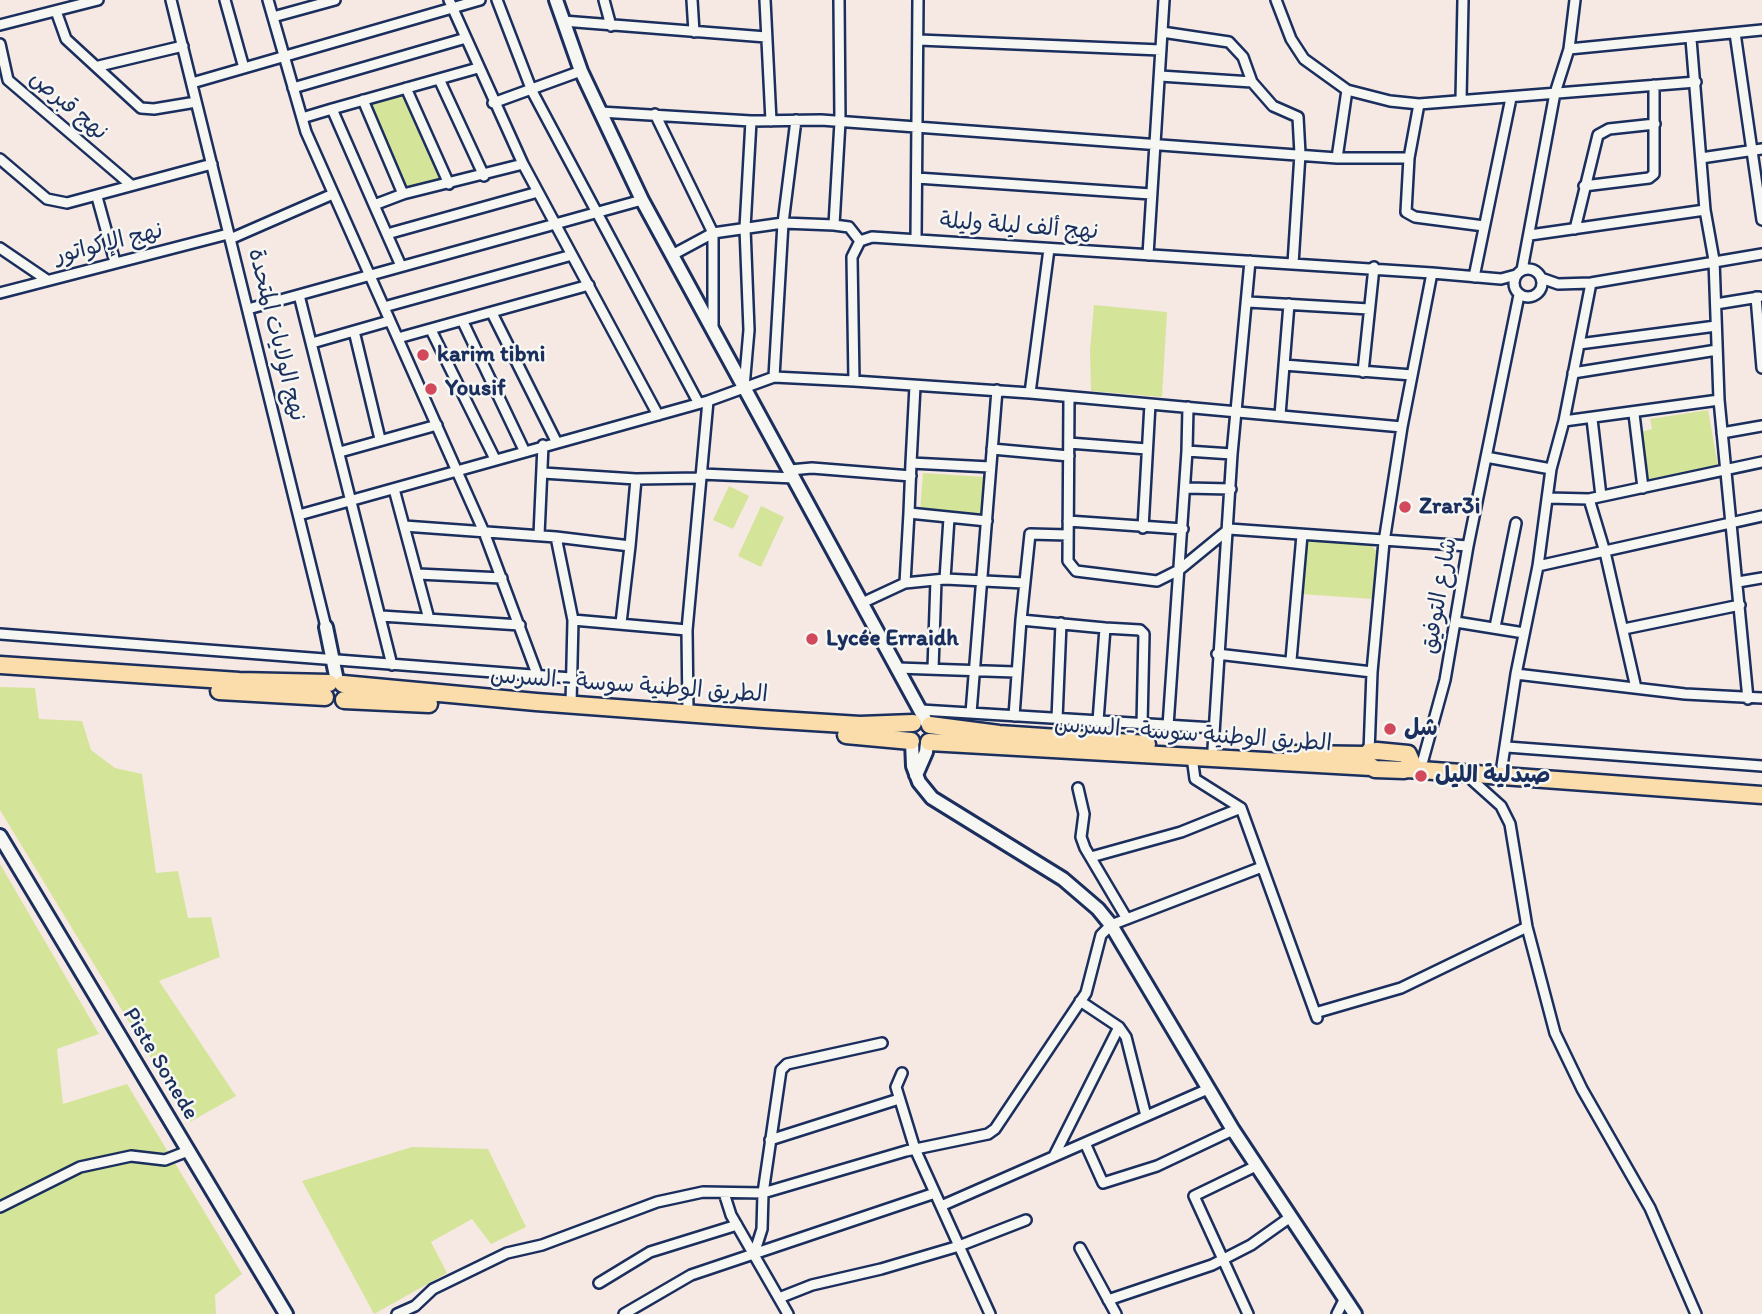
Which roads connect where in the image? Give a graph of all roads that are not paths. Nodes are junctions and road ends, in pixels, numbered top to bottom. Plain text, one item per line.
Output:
1 (98, 0) edge
2 (171, 0) edge
3 (225, 0) edge
4 (268, 0) edge
5 (335, 0) edge
6 (480, 0) edge
7 (497, 0) edge
8 (556, 0) edge
9 (604, 0) edge
10 (692, 0) edge
11 (765, 0) edge
12 (839, 0) edge
13 (918, 0) edge
14 (1164, 0) edge
15 (1276, 0) edge
16 (1464, 0) edge
17 (1575, 0) edge
18 (450, 4) edge
19 (56, 11) junction
20 (273, 17) junction
21 (563, 21) junction
22 (0, 25) edge
23 (611, 26) junction
24 (1762, 30) edge
25 (694, 32) junction
26 (1162, 32) junction
27 (1735, 33) junction
28 (766, 37) junction
29 (466, 38) junction
30 (1691, 39) junction
31 (919, 40) junction
32 (0, 44) edge
33 (183, 46) junction
34 (1569, 49) junction
35 (1161, 50) junction
36 (282, 55) junction
37 (99, 66) junction
38 (244, 68) junction
39 (478, 68) junction
40 (580, 71) junction
41 (1160, 76) junction
42 (439, 79) junction
43 (8, 80) junction
44 (1252, 82) junction
45 (1696, 82) junction
46 (192, 83) junction
47 (1654, 85) junction
48 (293, 88) junction
49 (406, 88) junction
50 (1348, 90) junction
51 (0, 91) edge
52 (532, 91) junction
53 (1555, 93) junction
54 (1510, 98) junction
55 (363, 100) junction
56 (1461, 100) junction
57 (196, 102) junction
58 (493, 103) junction
59 (1419, 104) junction
60 (332, 109) junction
61 (600, 112) junction
62 (655, 114) junction
63 (302, 118) junction
64 (796, 120) junction
65 (751, 121) junction
66 (771, 121) junction
67 (840, 122) junction
68 (1655, 124) junction
69 (917, 130) junction
70 (1155, 143) junction
71 (1758, 149) edge
72 (1300, 155) junction
73 (1337, 158) junction
74 (1409, 158) junction
75 (1701, 158) junction
76 (0, 159) edge
77 (212, 164) junction
78 (523, 164) junction
79 (484, 176) junction
80 (917, 178) junction
81 (449, 184) junction
82 (131, 185) junction
83 (1584, 186) junction
84 (538, 192) junction
85 (333, 194) junction
86 (403, 194) junction
87 (1151, 194) junction
88 (97, 197) junction
89 (642, 200) junction
90 (374, 205) junction
91 (1705, 210) junction
92 (598, 212) junction
93 (1762, 220) edge
94 (553, 222) junction
95 (783, 223) junction
96 (834, 225) junction
97 (1485, 226) junction
98 (745, 228) junction
99 (1575, 229) junction
100 (713, 233) junction
101 (387, 234) junction
102 (1530, 235) junction
103 (229, 237) junction
104 (916, 239) junction
105 (860, 241) junction
106 (0, 248) edge
107 (1049, 249) junction
108 (674, 254) junction
109 (1527, 254) junction
110 (1762, 254) edge
111 (572, 255) junction
112 (1147, 255) junction
113 (1714, 260) junction
114 (1250, 261) junction
115 (115, 262) junction
116 (1293, 264) junction
117 (401, 266) junction
118 (1374, 267) junction
119 (1432, 272) junction
120 (1519, 272) junction
121 (1539, 275) junction
122 (369, 276) junction
123 (1474, 277) junction
124 (1501, 279) junction
125 (47, 280) junction
126 (1591, 283) junction
127 (1558, 284) junction
128 (589, 285) junction
129 (1517, 292) junction
130 (0, 293) edge
131 (299, 295) junction
132 (1536, 295) junction
133 (1759, 297) edge
134 (1248, 302) junction
135 (1289, 304) junction
136 (1716, 304) junction
137 (384, 307) junction
138 (248, 309) junction
139 (1369, 309) junction
140 (492, 313) junction
141 (1514, 314) junction
142 (388, 321) junction
143 (463, 322) junction
144 (713, 325) junction
145 (1716, 326) junction
146 (431, 330) junction
147 (354, 331) junction
148 (398, 338) junction
149 (312, 343) junction
150 (1579, 344) junction
151 (1717, 349) junction
152 (1284, 365) junction
153 (1762, 369) edge
154 (1363, 372) junction
155 (1573, 373) junction
156 (1412, 375) junction
157 (774, 377) junction
158 (854, 381) junction
159 (915, 386) junction
160 (743, 389) junction
161 (997, 390) junction
162 (1030, 393) junction
163 (1069, 397) junction
164 (1719, 400) junction
165 (703, 401) junction
166 (1150, 404) junction
167 (1188, 407) junction
168 (1237, 410) junction
169 (1634, 414) junction
170 (658, 415) junction
171 (1280, 415) junction
172 (1592, 419) junction
173 (1564, 421) junction
174 (437, 425) junction
175 (1762, 426) edge
176 (1402, 427) junction
177 (1722, 433) junction
178 (380, 439) junction
179 (556, 441) junction
180 (1069, 443) junction
181 (543, 445) junction
182 (992, 449) junction
183 (1147, 449) junction
184 (524, 450) junction
185 (1186, 451) junction
186 (340, 452) junction
187 (1232, 454) junction
188 (1069, 456) junction
189 (1486, 457) junction
190 (495, 458) junction
191 (1762, 462) edge
192 (912, 463) junction
193 (990, 467) junction
194 (1551, 469) junction
195 (457, 470) junction
196 (1725, 471) junction
197 (543, 473) junction
198 (792, 474) junction
199 (701, 476) junction
200 (911, 476) junction
201 (636, 479) junction
202 (1186, 488) junction
203 (1643, 488) junction
204 (394, 489) junction
205 (1231, 489) junction
206 (1601, 496) junction
207 (1547, 498) junction
208 (1589, 499) junction
209 (353, 500) junction
210 (909, 513) junction
211 (299, 515) junction
212 (1762, 516) edge
213 (949, 518) junction
214 (987, 521) junction
215 (1068, 521) junction
216 (1516, 523) dead end
217 (1729, 524) junction
218 (404, 526) junction
219 (1143, 528) junction
220 (1183, 529) junction
221 (1228, 529) junction
222 (484, 532) junction
223 (539, 535) junction
224 (1068, 535) junction
225 (1302, 535) junction
226 (556, 537) junction
227 (1384, 542) junction
228 (630, 546) junction
229 (1468, 546) junction
230 (1605, 552) junction
231 (1538, 566) junction
232 (1178, 570) junction
233 (418, 574) junction
234 (1762, 578) edge
235 (502, 579) junction
236 (940, 579) junction
237 (981, 582) junction
238 (1738, 582) junction
239 (905, 583) junction
240 (1024, 583) junction
241 (862, 603) junction
242 (1740, 605) junction
243 (381, 616) junction
244 (429, 619) junction
245 (573, 620) junction
246 (1021, 620) junction
247 (1456, 622) junction
248 (621, 623) junction
249 (1061, 623) junction
250 (520, 625) junction
251 (326, 627) joint
252 (1495, 627) junction
253 (1105, 628) junction
254 (1624, 629) junction
255 (687, 630) junction
256 (1524, 633) junction
257 (0, 634) edge
258 (1217, 654) junction
259 (333, 660) junction
260 (1291, 660) junction
261 (392, 665) junction
262 (0, 666) edge
263 (897, 667) junction
264 (933, 669) junction
265 (1372, 671) junction
266 (974, 672) junction
267 (1016, 673) junction
268 (537, 674) junction
269 (1516, 674) junction
270 (0, 676) edge
271 (571, 678) junction
272 (1636, 688) junction
273 (336, 689) junction
274 (1762, 698) edge
275 (1748, 699) junction
276 (571, 704) junction
277 (688, 712) junction
278 (971, 713) junction
279 (1014, 716) junction
280 (1057, 719) junction
281 (921, 721) junction
282 (1098, 721) junction
283 (1142, 725) junction
284 (1168, 726) junction
285 (1214, 728) junction
286 (920, 742) junction
287 (1507, 747) junction
288 (1213, 749) junction
289 (1192, 757) junction
290 (1369, 758) junction
291 (1414, 763) junction
292 (1502, 766) junction
293 (1762, 766) edge
294 (1471, 774) junction
295 (1762, 785) edge
296 (1078, 788) dead end
297 (1762, 795) edge
298 (1241, 808) junction
299 (0, 836) edge
300 (1091, 857) junction
301 (1262, 867) junction
302 (1127, 919) junction
303 (1111, 925) junction
304 (1527, 927) junction
305 (1080, 1002) junction
306 (1119, 1027) junction
307 (882, 1043) dead end
308 (902, 1073) dead end
309 (1208, 1089) junction
310 (900, 1099) junction
311 (1146, 1116) junction
312 (1233, 1130) junction
313 (770, 1140) junction
314 (1085, 1143) junction
315 (915, 1149) junction
316 (188, 1152) junction
317 (1054, 1157) junction
318 (1256, 1166) junction
319 (935, 1192) junction
320 (724, 1193) junction
321 (763, 1193) junction
322 (0, 1206) edge
323 (941, 1206) junction
324 (1289, 1218) junction
325 (1026, 1220) dead end
326 (737, 1225) junction
327 (959, 1246) junction
328 (1080, 1248) dead end
329 (754, 1254) junction
330 (1223, 1259) junction
331 (599, 1283) dead end
332 (779, 1298) junction
333 (1345, 1298) junction
334 (1108, 1300) junction
335 (286, 1314) edge
336 (397, 1314) edge
337 (624, 1314) edge
338 (788, 1314) edge
339 (990, 1314) edge
340 (1116, 1314) edge
341 (1248, 1314) edge
342 (1337, 1314) edge
343 (1355, 1314) edge
344 (1696, 1314) edge

1 - 19 street
2 - 33 street, نهج الولايات المتحدة
3 - 38 street
4 - 20 street
5 - 20 street
6 - 18 street
7 - 52 street
8 - 21 street
9 - 23 street
10 - 25 street
11 - 28 street
12 - 67 street
13 - 31 street
14 - 26 street
15 - 50 street
16 - 56 street
17 - 34 street
18 - 29 street
18 - 36 street
19 - 22 street
19 - 37 street
20 - 36 street
21 - 23 street
21 - 40 street
23 - 25 street
24 - 27 street
25 - 28 street
26 - 35 street
26 - 44 street
27 - 30 street
27 - 71 street
28 - 66 street
29 - 39 street
29 - 48 street
30 - 34 street
30 - 45 street
31 - 35 street
31 - 69 street
32 - 43 street, نهج قبرص
33 - 37 street
33 - 46 street, نهج الولايات المتحدة
34 - 53 street
35 - 41 street
36 - 38 street
36 - 48 street
37 - 57 street
38 - 46 street
39 - 42 street
39 - 58 street
40 - 52 street
40 - 61 street
41 - 44 street
41 - 70 street
42 - 49 street
42 - 79 street
43 - 51 street
43 - 82 street, نهج قبرص
44 - 72 street
45 - 47 street
45 - 75 street
46 - 57 street, نهج الولايات المتحدة
47 - 53 street
47 - 68 street
48 - 63 street
49 - 55 street
49 - 81 street
50 - 59 street
50 - 73 street
52 - 58 street
52 - 92 street
53 - 54 street
53 - 102 street
54 - 56 street
54 - 97 street
55 - 60 street
55 - 86 street
56 - 59 street
57 - 77 street, نهج الولايات المتحدة
58 - 78 street
59 - 74 street
60 - 63 street
60 - 90 street
61 - 62 street
61 - 89 street
62 - 65 street
62 - 100 street
63 - 85 street
64 - 66 street
64 - 67 street
64 - 95 street
65 - 66 street
65 - 98 street
67 - 69 street
67 - 96 street
68 - 83 street
68 - 83 street
69 - 70 street
69 - 80 street
70 - 72 street
70 - 87 street
71 - 75 street
71 - 93 street
72 - 73 street
72 - 116 street
73 - 74 street
74 - 97 street
75 - 91 street
76 - 88 street
77 - 82 street
77 - 103 street, نهج الولايات المتحدة
78 - 79 street
78 - 84 street
79 - 81 street
80 - 87 street
80 - 104 street
81 - 86 street
82 - 88 street
83 - 99 street
84 - 94 street
84 - 101 street
85 - 103 street, نهج الإكواتور
85 - 122 street
86 - 90 street
87 - 112 street
88 - 115 street
89 - 92 street
89 - 108 street
90 - 101 street
91 - 99 street
91 - 113 street
92 - 94 street
92 - 165 street
94 - 111 street
94 - 117 street
95 - 96 street
95 - 98 street
95 - 157 street
96 - 105 street
97 - 123 street
98 - 100 street
98 - 160 street
99 - 102 street
100 - 108 street
100 - 144 street
101 - 117 street
102 - 109 street
103 - 115 street, نهج الإكواتور
103 - 138 street, نهج الولايات المتحدة
104 - 105 street, نهج ألف ليلة وليلة
104 - 107 street, نهج ألف ليلة وليلة
105 - 158 street
106 - 125 street
107 - 112 street, نهج ألف ليلة وليلة
107 - 162 street
108 - 144 street
109 - 120 street
109 - 121 street
110 - 113 street
111 - 128 street
111 - 137 street
112 - 114 street, نهج ألف ليلة وليلة
113 - 126 street
113 - 136 street
114 - 116 street, نهج ألف ليلة وليلة
114 - 134 street
115 - 125 street, نهج الإكواتور
116 - 118 street, نهج ألف ليلة وليلة
117 - 122 street
118 - 119 street, نهج ألف ليلة وليلة
118 - 139 street
119 - 123 street, نهج ألف ليلة وليلة
119 - 156 street
120 - 121 street
120 - 124 street
120 - 129 street, شارع التوفيق
121 - 127 street
121 - 132 street
122 - 131 street
122 - 137 street
123 - 124 street, نهج ألف ليلة وليلة
124 - 129 street
125 - 130 street, نهج الإكواتور
126 - 127 street
126 - 150 street
127 - 132 street
128 - 140 street
128 - 170 street
129 - 132 street
129 - 141 street, شارع التوفيق
131 - 138 street
131 - 149 street
132 - 141 street
133 - 136 street
133 - 153 street
134 - 135 street
134 - 168 street
135 - 139 street
135 - 152 street
136 - 145 street
137 - 142 street
138 - 211 street, نهج الولايات المتحدة
139 - 154 street
140 - 143 street
140 - 179 street
141 - 189 street, شارع التوفيق
142 - 147 street
142 - 148 street
143 - 146 street
143 - 184 street
144 - 160 street
145 - 150 street
145 - 151 street
146 - 148 street
146 - 190 street
147 - 149 street
147 - 178 street
148 - 174 street
149 - 186 street
150 - 155 street
151 - 155 street
151 - 164 street
152 - 154 street
152 - 171 street
154 - 156 street
155 - 173 street
156 - 176 street
157 - 158 street
157 - 160 street
158 - 159 street
159 - 161 street
159 - 192 street
160 - 165 street
160 - 198 street
161 - 162 street
161 - 182 street
162 - 163 street
163 - 166 street
163 - 180 street
164 - 169 street
164 - 177 street
165 - 170 street
165 - 199 street
166 - 167 street
166 - 183 street
167 - 168 street
167 - 185 street
168 - 171 street
168 - 187 street
169 - 172 street
169 - 203 street
170 - 179 street
171 - 176 street
172 - 173 street
172 - 206 street
173 - 194 street
174 - 178 street
174 - 195 street
175 - 177 street
176 - 227 street
177 - 196 street
178 - 186 street
179 - 181 street
180 - 183 street
180 - 188 street
181 - 184 street
181 - 197 street
182 - 188 street
182 - 193 street
183 - 219 street
184 - 190 street
185 - 187 street
185 - 202 street
186 - 209 street
187 - 205 street
188 - 215 street
189 - 194 street
189 - 229 street, شارع التوفيق
190 - 195 street
191 - 196 street
192 - 193 street
192 - 200 street
193 - 214 street
194 - 207 street
195 - 204 street
195 - 222 street
196 - 203 street
196 - 217 street
197 - 201 street
197 - 223 street
198 - 199 street
198 - 200 street
198 - 241 street
199 - 201 street
199 - 255 street
200 - 210 street
201 - 228 street
202 - 205 street
202 - 220 street
203 - 206 street
204 - 209 street
204 - 218 street
205 - 221 street
206 - 208 street
207 - 208 street
207 - 231 street
208 - 230 street
209 - 211 street
209 - 243 street
210 - 213 street
210 - 239 street
211 - 251 street, نهج الولايات المتحدة
212 - 217 street
213 - 214 street
213 - 236 street
214 - 237 street
215 - 219 street
215 - 224 street
216 - 252 street
217 - 230 street
217 - 238 street
218 - 222 street
218 - 233 street
219 - 220 street
220 - 232 street
221 - 225 street
221 - 232 street
221 - 258 street
222 - 223 street
222 - 235 street
223 - 226 street
224 - 232 street
224 - 240 street
225 - 227 street
225 - 260 street
226 - 228 street
226 - 245 street
227 - 229 street
227 - 265 street
228 - 248 street
229 - 247 street, شارع التوفيق
230 - 231 street
230 - 254 street
231 - 256 street
232 - 284 street
233 - 235 street
233 - 244 street
234 - 238 street
235 - 250 street
236 - 237 street
236 - 239 street
236 - 264 street
237 - 240 street
237 - 266 street
238 - 242 street
239 - 241 street
240 - 246 street
241 - 263 street
242 - 254 street
242 - 275 street
243 - 244 street
243 - 261 street
244 - 250 street
245 - 248 street
245 - 271 street
246 - 249 street
246 - 267 street
247 - 252 street
247 - 291 street, شارع التوفيق
248 - 255 street
249 - 253 street
249 - 280 street
250 - 268 street
251 - 259 street, نهج الولايات المتحدة
252 - 256 street
253 - 282 street
253 - 283 street
254 - 272 street
255 - 277 street
256 - 269 street
257 - 259 street
258 - 260 street
258 - 285 street
259 - 261 street
259 - 273 street, نهج الولايات المتحدة
260 - 265 street
261 - 268 street
262 - 273 highway, الطريق الوطنية سوسة - السرس
263 - 264 street
263 - 281 street
264 - 266 street
265 - 290 street
266 - 267 street
266 - 278 street
267 - 279 street
268 - 271 street
269 - 272 street
269 - 287 street
270 - 273 highway, الطريق الوطنية سوسة - السرس
271 - 276 street
272 - 275 street
273 - 276 highway, الطريق الوطنية سوسة - السرس
273 - 286 highway, الطريق الوطنية سوسة - السرس
274 - 275 street
276 - 277 highway, الطريق الوطنية سوسة - السرس
277 - 281 highway, الطريق الوطنية سوسة - السرس
278 - 279 street
278 - 281 street
279 - 280 street
280 - 282 street
281 - 286 highway
281 - 288 highway, الطريق الوطنية سوسة - السرس
282 - 283 street
283 - 284 street
284 - 285 street
285 - 288 street
286 - 289 highway, الطريق الوطنية سوسة - السرس
286 - 303 street
287 - 292 street
287 - 293 street
288 - 290 highway, الطريق الوطنية سوسة - السرس
289 - 290 highway, الطريق الوطنية سوسة - السرس
289 - 298 street
290 - 291 highway
291 - 292 highway
291 - 294 highway
292 - 295 highway
294 - 297 highway
294 - 304 street
296 - 300 street
298 - 300 street
298 - 301 street
299 - 316 street, Piste Sonede
300 - 302 street
301 - 302 street
301 - 304 street
302 - 303 street
303 - 305 street
303 - 309 street
304 - 344 street
305 - 306 street
305 - 315 street
306 - 311 street
306 - 317 street
307 - 313 street
308 - 310 street
309 - 311 street
309 - 312 street
310 - 313 street
310 - 315 street
311 - 314 street
312 - 314 street
312 - 318 street
313 - 321 street
314 - 317 street
315 - 319 street
315 - 321 street
316 - 322 street
316 - 335 street, Piste Sonede
317 - 323 street
318 - 324 street
318 - 330 street
319 - 323 street
319 - 329 street
320 - 321 street
320 - 326 street
320 - 336 street
321 - 329 street
323 - 327 street
324 - 330 street
324 - 333 street
325 - 327 street
326 - 329 street
326 - 331 street
327 - 332 street
327 - 339 street
328 - 334 street
329 - 332 street
329 - 337 street
330 - 334 street
330 - 341 street
332 - 338 street
333 - 342 street
333 - 343 street
334 - 340 street

